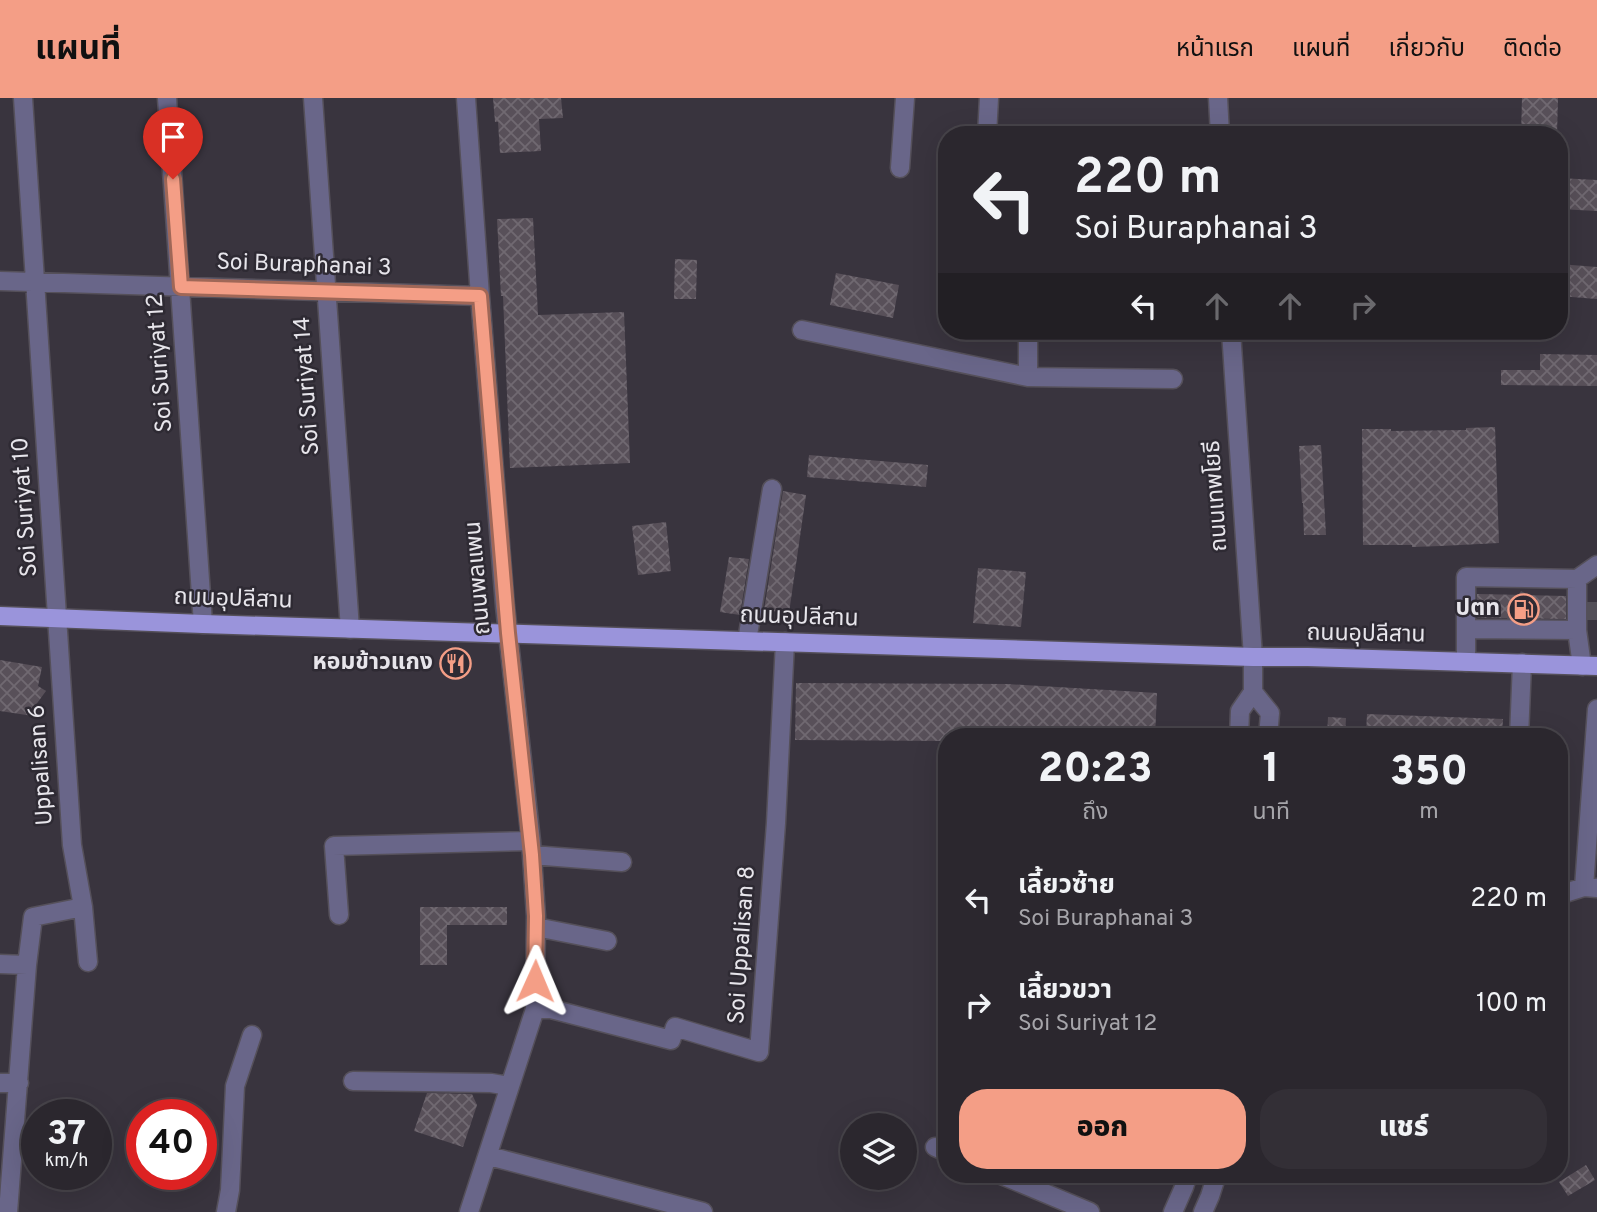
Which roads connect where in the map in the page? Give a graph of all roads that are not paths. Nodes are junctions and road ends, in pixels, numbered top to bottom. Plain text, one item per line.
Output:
1 (23, 98) edge
2 (167, 98) edge
3 (313, 98) edge
4 (466, 98) edge
5 (905, 98) edge
6 (989, 98) edge
7 (1218, 98) edge
8 (987, 126) edge
9 (1220, 126) edge
10 (900, 168) dead end
11 (0, 281) edge
12 (36, 282) junction
13 (181, 287) junction
14 (326, 292) junction
15 (480, 296) junction
16 (802, 330) dead end
17 (1028, 340) edge
18 (1232, 340) edge
19 (1028, 377) junction
20 (1173, 379) dead end
21 (772, 489) dead end
22 (1597, 565) edge
23 (1577, 579) junction
24 (0, 616) edge
25 (57, 619) junction
26 (203, 624) junction
27 (350, 629) junction
28 (1467, 629) junction
29 (1577, 630) junction
30 (508, 633) junction
31 (747, 641) junction
32 (785, 642) junction
33 (1253, 657) junction
34 (1466, 662) junction
35 (1522, 663) junction
36 (1590, 666) edge
37 (1253, 692) junction
38 (1597, 709) edge
39 (1239, 728) edge
40 (1269, 728) edge
41 (1519, 728) edge
42 (532, 848) junction
43 (622, 862) dead end
44 (1590, 888) edge
45 (1568, 893) edge
46 (83, 907) junction
47 (339, 915) dead end
48 (536, 927) junction
49 (607, 941) dead end
50 (88, 962) dead end
51 (0, 964) edge
52 (27, 965) junction
53 (535, 1009) junction
54 (252, 1035) dead end
55 (353, 1081) dead end
56 (0, 1083) edge
57 (19, 1083) junction
58 (509, 1086) junction
59 (489, 1156) junction
60 (1021, 1183) edge
61 (1185, 1183) edge
62 (1214, 1183) edge
63 (697, 1211) edge
64 (8, 1212) edge
65 (226, 1212) edge
66 (470, 1212) edge
67 (1090, 1212) edge
68 (1173, 1212) edge
69 (1203, 1212) edge

1 - 12 street, Soi Suriyat 10
2 - 13 street, Soi Suriyat 12
3 - 14 street, Soi Suriyat 14
4 - 15 street, ถนนพลแพน
5 - 10 street
6 - 8 street
7 - 9 street
11 - 12 street, Soi Buraphanai 3
12 - 13 street, Soi Buraphanai 3
12 - 25 street, Soi Suriyat 10
13 - 14 street, Soi Buraphanai 3
13 - 26 street, Soi Suriyat 12
14 - 15 street, Soi Buraphanai 3
14 - 27 street, Soi Suriyat 14
15 - 30 street, ถนนพลแพน
16 - 19 street
17 - 19 street
18 - 33 street, ถนนเทพโยธี
19 - 20 street
21 - 31 street
22 - 23 street
23 - 28 street
23 - 29 street
24 - 25 main road, ถนนอุปลีสาน
25 - 26 main road, ถนนอุปลีสาน
25 - 46 street, Uppalisan 6
26 - 27 main road, ถนนอุปลีสาน
27 - 30 main road, ถนนอุปลีสาน
28 - 29 street
28 - 34 street
29 - 36 street
30 - 31 main road, ถนนอุปลีสาน
30 - 42 street, ถนนพลแพน
31 - 32 main road, ถนนอุปลีสาน
32 - 33 main road, ถนนอุปลีสาน
32 - 53 street, Soi Uppalisan 8
33 - 34 main road, ถนนอุปลีสาน
33 - 37 street, ถนนเทพโยธี
34 - 35 main road, ถนนอุปลีสาน
35 - 36 main road, ถนนอุปลีสาน
35 - 41 street
37 - 39 street
37 - 40 street
38 - 44 street
42 - 43 street
42 - 47 street
42 - 48 street, ถนนพลแพน
44 - 45 street
46 - 50 street, Uppalisan 6
46 - 52 street
48 - 49 street
48 - 53 street, ถนนพลแพน
51 - 52 street
52 - 57 street
53 - 58 street, ถนนพลแพน
54 - 65 street
55 - 58 street
56 - 57 street
57 - 64 street
58 - 59 street, ถนนพลแพน
59 - 63 street
59 - 66 street, ถนนพลแพน
60 - 67 street
61 - 68 street
62 - 69 street

